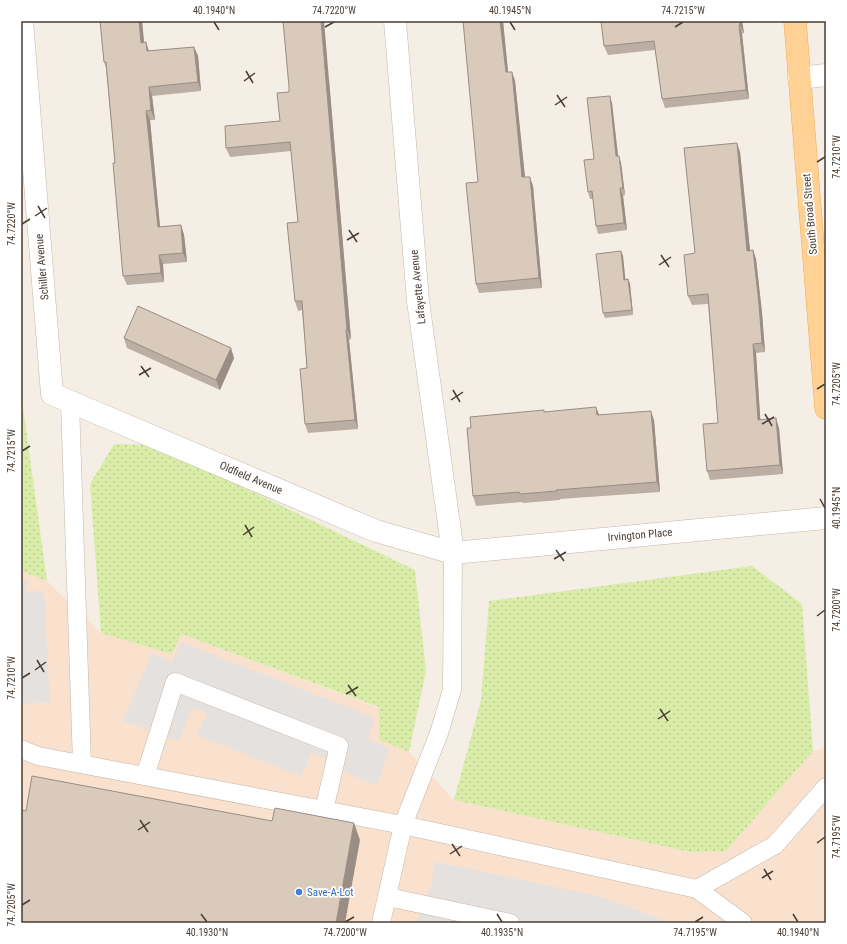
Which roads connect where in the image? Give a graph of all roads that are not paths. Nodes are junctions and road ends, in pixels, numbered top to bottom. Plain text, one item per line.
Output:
1 (22, 21) edge
2 (395, 21) edge
3 (795, 21) edge
4 (826, 75) edge
5 (799, 78) junction
6 (61, 398) junction
7 (826, 408) edge
8 (826, 518) edge
9 (453, 552) junction
10 (21, 749) edge
11 (82, 764) junction
12 (145, 776) junction
13 (826, 787) edge
14 (324, 810) junction
15 (403, 825) junction
16 (697, 889) junction
17 (388, 897) junction
18 (381, 923) edge
19 (510, 923) edge
20 (743, 923) edge

1 - 6 street, Schiller Avenue
2 - 9 street, Lafayette Avenue
3 - 5 main road, South Broad Street
4 - 5 street
5 - 7 main road, South Broad Street
6 - 9 street, Oldfield Avenue
6 - 11 lane
8 - 9 street, Irvington Place
9 - 15 lane
10 - 11 lane
11 - 12 lane
12 - 14 lane
12 - 14 lane
13 - 16 lane
14 - 15 lane
15 - 16 lane
15 - 17 lane
16 - 20 lane
17 - 18 lane
17 - 19 lane

